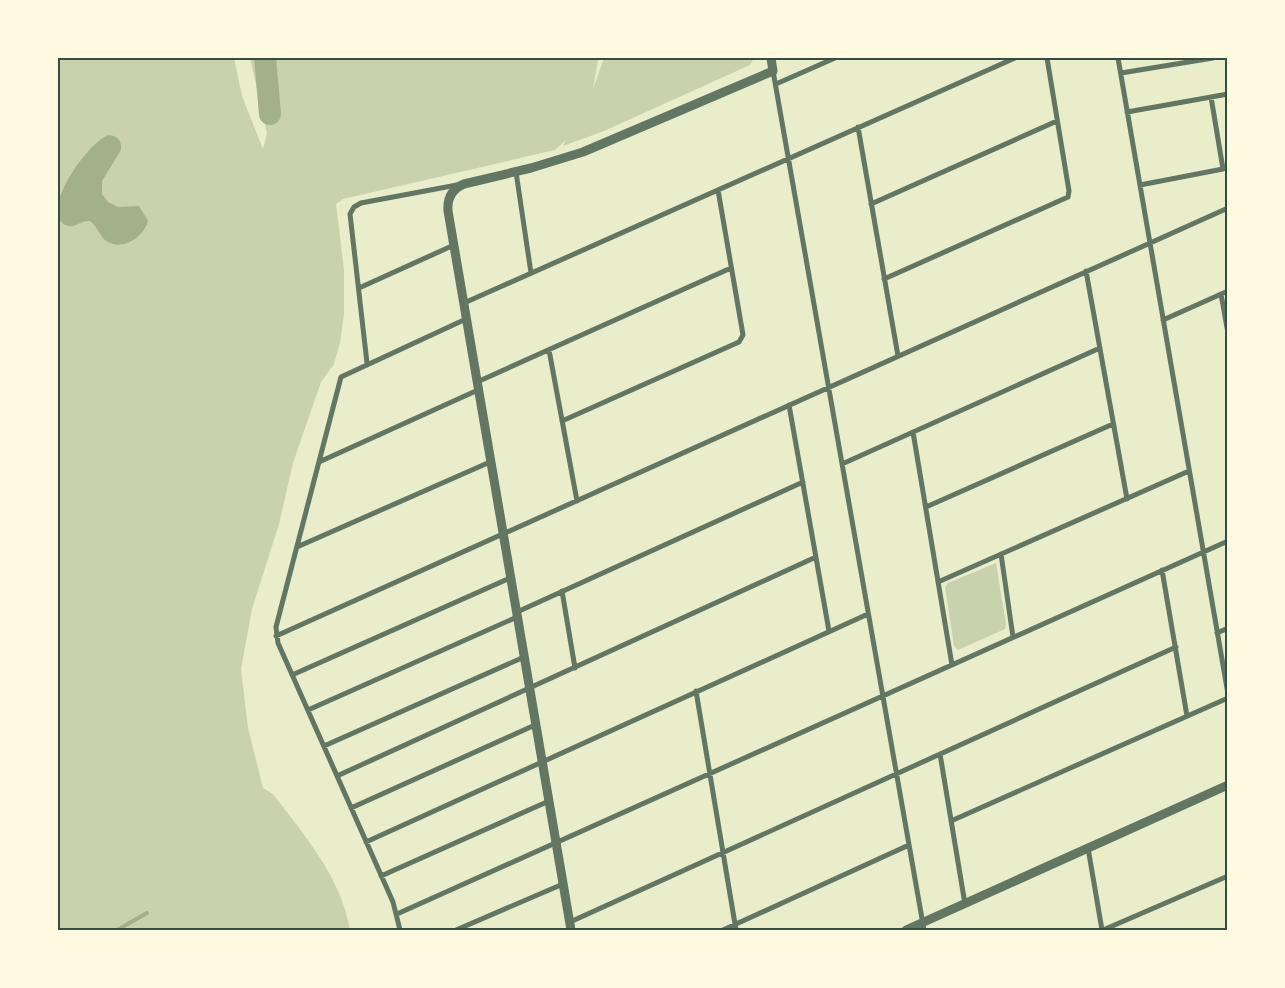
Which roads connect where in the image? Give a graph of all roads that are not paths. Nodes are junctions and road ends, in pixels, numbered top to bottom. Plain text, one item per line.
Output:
1 (771, 58) edge
2 (835, 58) edge
3 (1015, 58) edge
4 (1047, 58) edge
5 (1118, 58) edge
6 (1213, 58) edge
7 (773, 71) junction
8 (1121, 73) junction
9 (776, 84) junction
10 (1228, 94) edge
11 (1211, 97) junction
12 (1127, 112) junction
13 (1058, 121) junction
14 (858, 127) junction
15 (788, 158) junction
16 (516, 172) junction
17 (464, 184) junction
18 (1140, 185) junction
19 (718, 190) junction
20 (872, 204) junction
21 (1228, 208) edge
22 (1150, 242) junction
23 (454, 245) junction
24 (731, 268) junction
25 (531, 272) junction
26 (1086, 272) junction
27 (884, 279) junction
28 (359, 288) junction
29 (1228, 291) edge
30 (1221, 294) junction
31 (464, 303) junction
32 (466, 319) junction
33 (1163, 320) junction
34 (1228, 333) edge
35 (1100, 348) junction
36 (549, 350) junction
37 (898, 356) junction
38 (367, 364) junction
39 (477, 386) junction
40 (829, 387) junction
41 (789, 405) junction
42 (562, 421) junction
43 (1113, 424) junction
44 (913, 432) junction
45 (319, 462) junction
46 (490, 462) junction
47 (842, 464) junction
48 (1189, 471) junction
49 (803, 482) junction
50 (1127, 499) junction
51 (577, 501) junction
52 (926, 508) junction
53 (502, 534) junction
54 (1228, 541) edge
55 (297, 547) junction
56 (1203, 552) junction
57 (1001, 554) junction
58 (816, 557) junction
59 (1162, 570) junction
60 (510, 578) junction
61 (938, 582) junction
62 (562, 591) junction
63 (516, 614) junction
64 (868, 614) junction
65 (1228, 628) edge
66 (829, 631) junction
67 (1217, 633) junction
68 (276, 636) junction
69 (1013, 637) junction
70 (1176, 647) junction
71 (524, 657) junction
72 (952, 664) junction
73 (574, 668) junction
74 (292, 675) junction
75 (529, 689) junction
76 (696, 691) junction
77 (883, 695) junction
78 (1228, 696) edge
79 (308, 710) junction
80 (1187, 716) junction
81 (536, 725) junction
82 (324, 746) junction
83 (940, 754) junction
84 (542, 761) junction
85 (710, 773) junction
86 (896, 773) junction
87 (337, 776) junction
88 (1228, 785) edge
89 (548, 801) junction
90 (351, 808) junction
91 (951, 821) junction
92 (366, 842) junction
93 (556, 842) junction
94 (909, 845) junction
95 (1088, 848) junction
96 (723, 852) junction
97 (381, 876) junction
98 (1228, 876) edge
99 (563, 884) junction
100 (965, 904) junction
101 (397, 914) junction
102 (923, 927) edge
103 (568, 928) edge
104 (736, 928) edge
105 (400, 930) edge
106 (456, 930) edge
107 (723, 930) edge
108 (906, 930) edge
109 (1103, 930) edge

1 - 7 street
2 - 9 street
3 - 14 street
4 - 13 street
5 - 8 street
6 - 8 street
7 - 9 street
7 - 16 street
8 - 12 street
9 - 15 street
10 - 11 street
11 - 12 street
11 - 18 street
12 - 18 street
13 - 20 street
13 - 27 street
14 - 15 street
14 - 20 street
15 - 19 street
15 - 40 street
16 - 17 street
16 - 25 street
17 - 23 street
17 - 28 street
18 - 22 street
19 - 24 street
19 - 25 street
20 - 27 street
21 - 22 street
22 - 26 street
22 - 33 street
23 - 28 street
23 - 31 street
24 - 36 street
24 - 42 street
25 - 31 street
26 - 35 street
26 - 37 street
27 - 37 street
28 - 38 street
29 - 30 street
30 - 33 street
30 - 34 street
31 - 32 street
32 - 38 street
32 - 39 street
33 - 48 street
35 - 43 street
35 - 44 street
36 - 39 street
36 - 42 street
37 - 40 street
38 - 45 street
39 - 45 street
39 - 46 street
40 - 41 street
40 - 47 street
41 - 49 street
41 - 51 street
42 - 51 street
43 - 50 street
43 - 52 street
44 - 47 street
44 - 52 street
45 - 55 street
46 - 53 street
46 - 55 street
47 - 64 street
48 - 50 street
48 - 56 street
49 - 58 street
49 - 62 street
50 - 57 street
51 - 53 street
52 - 61 street
53 - 60 street
53 - 68 street
54 - 56 street
55 - 68 street
56 - 59 street
56 - 67 street
57 - 61 street
57 - 69 street
58 - 66 street
58 - 73 street
59 - 69 street
59 - 70 street
60 - 63 street
60 - 74 street
61 - 72 street
62 - 63 street
62 - 73 street
63 - 71 street
63 - 79 street
64 - 66 street
64 - 77 street
65 - 67 street
66 - 76 street
67 - 78 street
68 - 74 street
69 - 72 street
70 - 80 street
70 - 83 street
71 - 75 street
71 - 82 street
72 - 77 street
73 - 75 street
74 - 79 street
75 - 81 street
75 - 87 street
76 - 84 street
76 - 85 street
77 - 85 street
77 - 86 street
78 - 80 street
79 - 82 street
80 - 91 street
81 - 84 street
81 - 90 street
82 - 87 street
83 - 86 street
83 - 91 street
84 - 89 street
84 - 92 street
85 - 93 street
85 - 96 street
86 - 94 street
86 - 96 street
87 - 90 street
88 - 95 street
89 - 93 street
89 - 97 street
90 - 92 street
91 - 100 street
92 - 97 street
93 - 99 street
93 - 101 street
94 - 102 street
94 - 104 street
95 - 100 street
95 - 109 street
96 - 103 street
96 - 104 street
97 - 101 street
98 - 109 street
99 - 103 street
99 - 106 street
100 - 102 street
101 - 105 street
102 - 108 street
104 - 107 street

